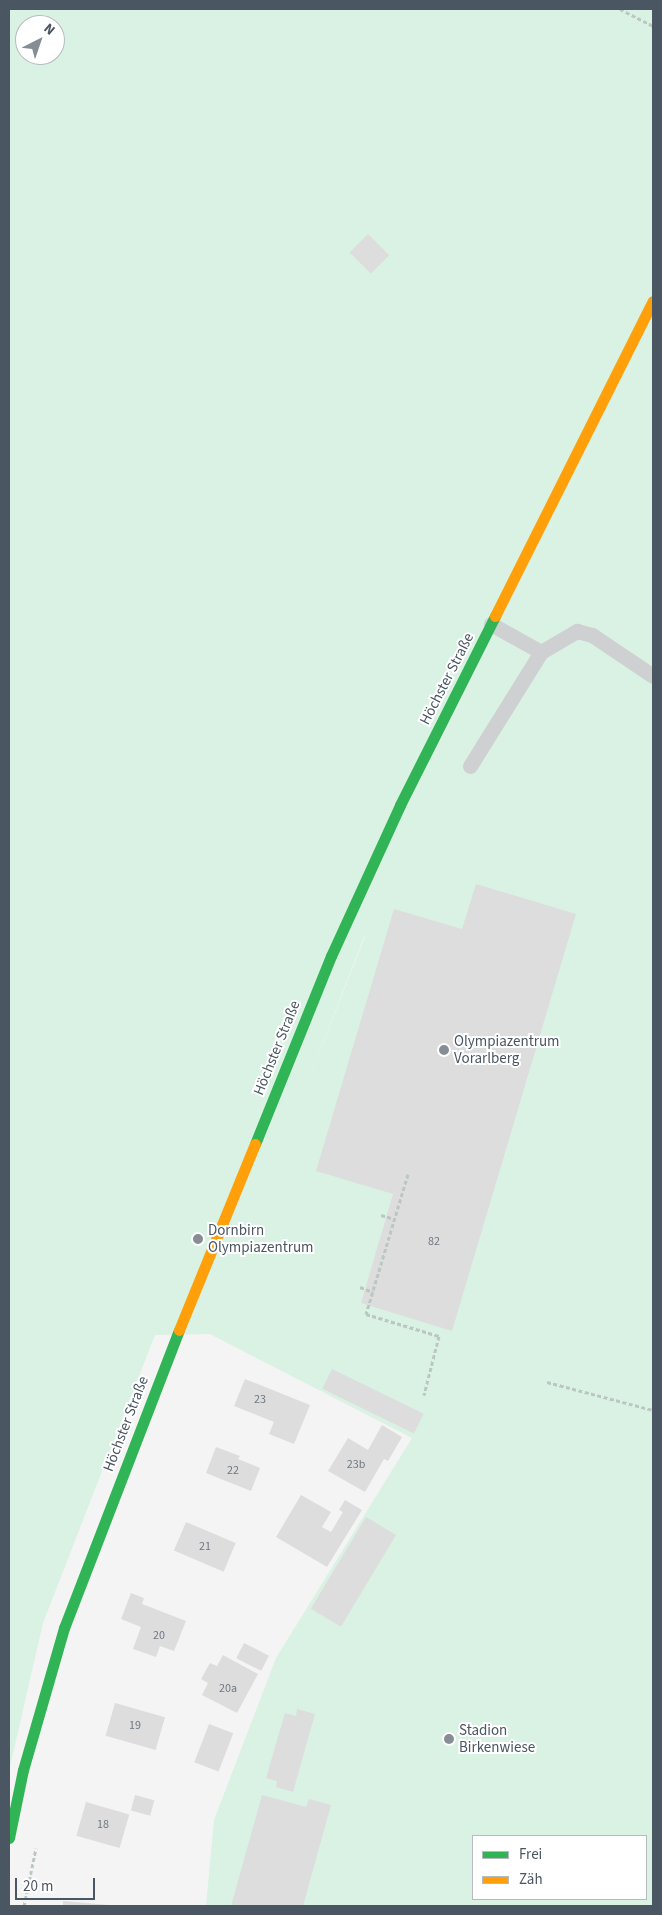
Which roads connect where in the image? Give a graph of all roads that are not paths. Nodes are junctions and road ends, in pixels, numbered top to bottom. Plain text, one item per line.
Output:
1 (653, 301) edge
2 (491, 624) junction
3 (542, 652) junction
4 (653, 676) edge
5 (470, 766) dead end
6 (9, 1838) edge

1 - 2 main road, Höchster Straße
2 - 3 lane
2 - 6 main road, Höchster Straße
3 - 4 lane
3 - 5 lane

